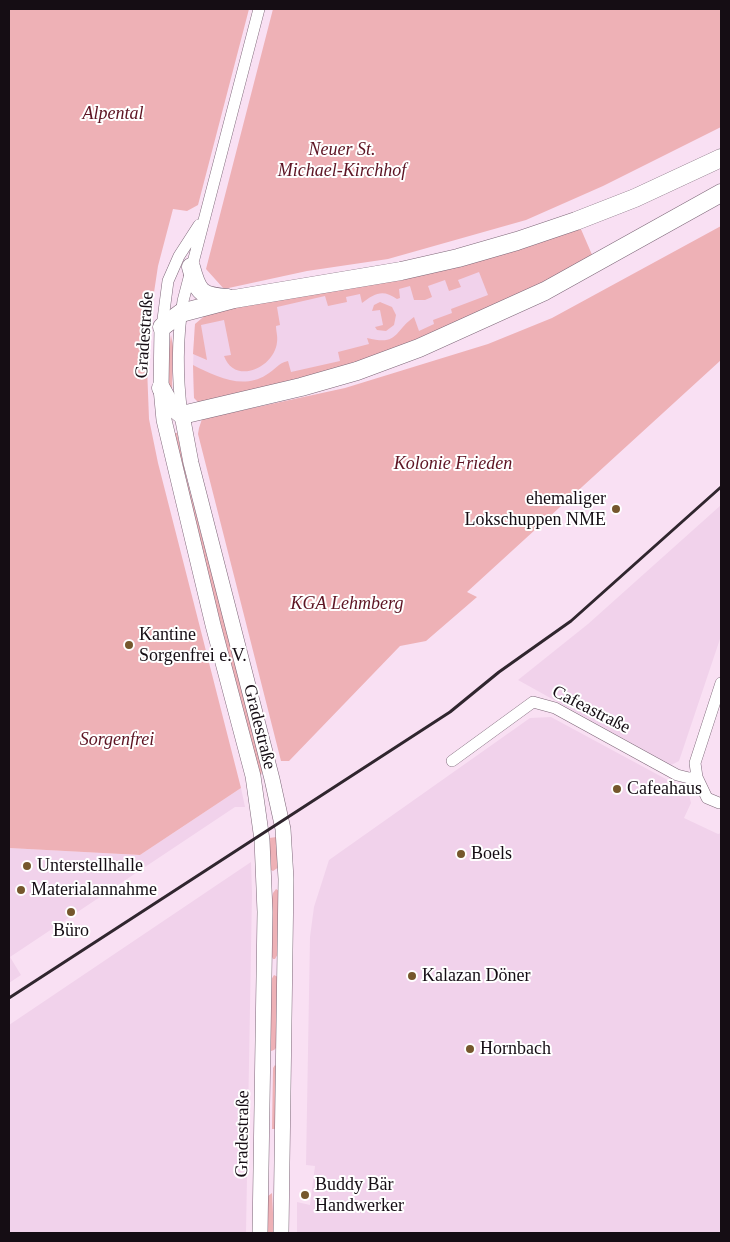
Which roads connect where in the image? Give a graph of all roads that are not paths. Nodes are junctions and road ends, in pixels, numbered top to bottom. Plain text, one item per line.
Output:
1 (259, 9) edge
2 (721, 158) edge
3 (721, 194) edge
4 (204, 218) junction
5 (191, 267) junction
6 (234, 299) junction
7 (181, 313) junction
8 (162, 327) junction
9 (161, 388) junction
10 (182, 415) junction
11 (721, 683) edge
12 (452, 761) dead end
13 (697, 777) junction
14 (719, 804) dead end
15 (260, 1233) edge
16 (281, 1233) edge

1 - 4 street, Gradestraße
2 - 6 highway
3 - 10 highway
4 - 5 street, Gradestraße
4 - 8 street, Gradestraße
5 - 6 highway
5 - 7 street, Gradestraße
6 - 7 highway
7 - 8 highway
7 - 10 street, Gradestraße
8 - 9 main road, Gradestraße
9 - 10 highway
9 - 15 main road, Gradestraße
10 - 16 main road, Gradestraße
11 - 13 street
12 - 13 street, Cafeastraße
13 - 14 street

